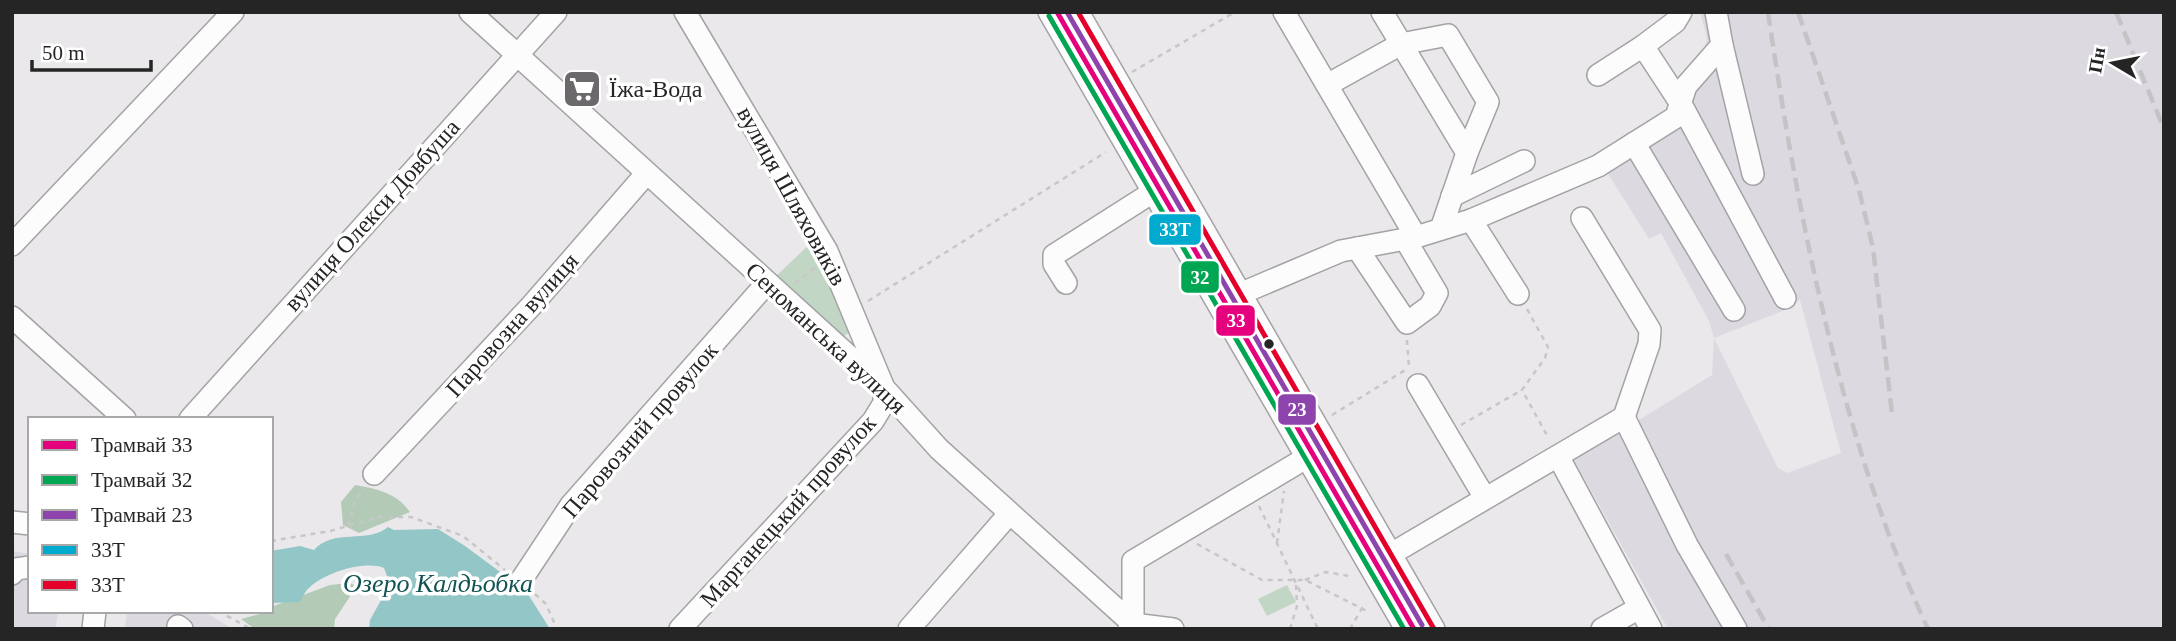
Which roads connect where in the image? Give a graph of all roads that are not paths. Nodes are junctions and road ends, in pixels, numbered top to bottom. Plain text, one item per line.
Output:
1 (233, 12) edge
2 (470, 12) edge
3 (556, 12) edge
4 (685, 12) edge
5 (1049, 12) edge
6 (1077, 12) edge
7 (1284, 12) edge
8 (1382, 12) edge
9 (1681, 12) edge
10 (1716, 12) edge
11 (1401, 44) junction
12 (1722, 45) junction
13 (1643, 46) junction
14 (517, 54) junction
15 (1598, 75) dead end
16 (1327, 85) junction
17 (1681, 104) junction
18 (1634, 143) junction
19 (1467, 153) junction
20 (1524, 161) dead end
21 (646, 174) junction
22 (1753, 174) dead end
23 (1153, 192) junction
24 (1452, 195) junction
25 (1582, 218) dead end
26 (1471, 220) junction
27 (1441, 229) junction
28 (1411, 238) junction
29 (12, 245) edge
30 (1357, 248) junction
31 (1066, 283) dead end
32 (771, 287) junction
33 (1242, 293) junction
34 (1518, 295) road end
35 (1785, 298) dead end
36 (1734, 310) dead end
37 (12, 317) edge
38 (1413, 376) road end
39 (884, 388) junction
40 (123, 417) edge
41 (192, 417) edge
42 (1624, 417) junction
43 (1558, 456) junction
44 (1297, 464) junction
45 (374, 474) road end
46 (1485, 498) junction
47 (1009, 514) junction
48 (1391, 554) junction
49 (28, 568) edge
50 (12, 574) edge
51 (520, 582) road end
52 (1639, 608) junction
53 (1131, 627) edge
54 (680, 629) edge
55 (909, 629) edge
56 (1173, 629) edge
57 (1406, 629) edge
58 (1434, 629) edge
59 (1602, 629) edge
60 (1651, 629) edge
61 (1736, 629) edge

1 - 29 street
2 - 14 street, Сеноманська вулиця
3 - 14 street, вулиця Олекси Довбуша
4 - 39 street, вулиця Шляховиків
5 - 23 street
6 - 33 street
7 - 16 street
8 - 11 street
9 - 13 street
10 - 12 street
11 - 16 street
11 - 19 street
11 - 19 street
12 - 17 street
12 - 22 street
13 - 15 street
13 - 17 street
14 - 21 street, Сеноманська вулиця
14 - 41 street, вулиця Олекси Довбуша
16 - 28 street
17 - 18 street
17 - 35 street
18 - 26 street
18 - 36 street
19 - 24 street
20 - 24 street
21 - 32 street, Сеноманська вулиця
21 - 45 street, Паровозна вулиця
23 - 31 street
23 - 44 street
24 - 27 street
25 - 42 street
26 - 27 street
26 - 34 street
27 - 28 street
28 - 30 street
28 - 30 street
30 - 33 street
32 - 39 street, Сеноманська вулиця
32 - 51 street, Паровозний провулок
33 - 48 street
37 - 40 street
38 - 46 street
39 - 47 street, Сеноманська вулиця
39 - 54 street, Марганецький провулок
42 - 43 street
42 - 61 street
43 - 46 street
43 - 52 street
44 - 53 street
44 - 57 street
46 - 48 street
47 - 53 street, Сеноманська вулиця
47 - 55 street
48 - 58 street
49 - 50 street
52 - 59 street
52 - 60 street
53 - 56 street

